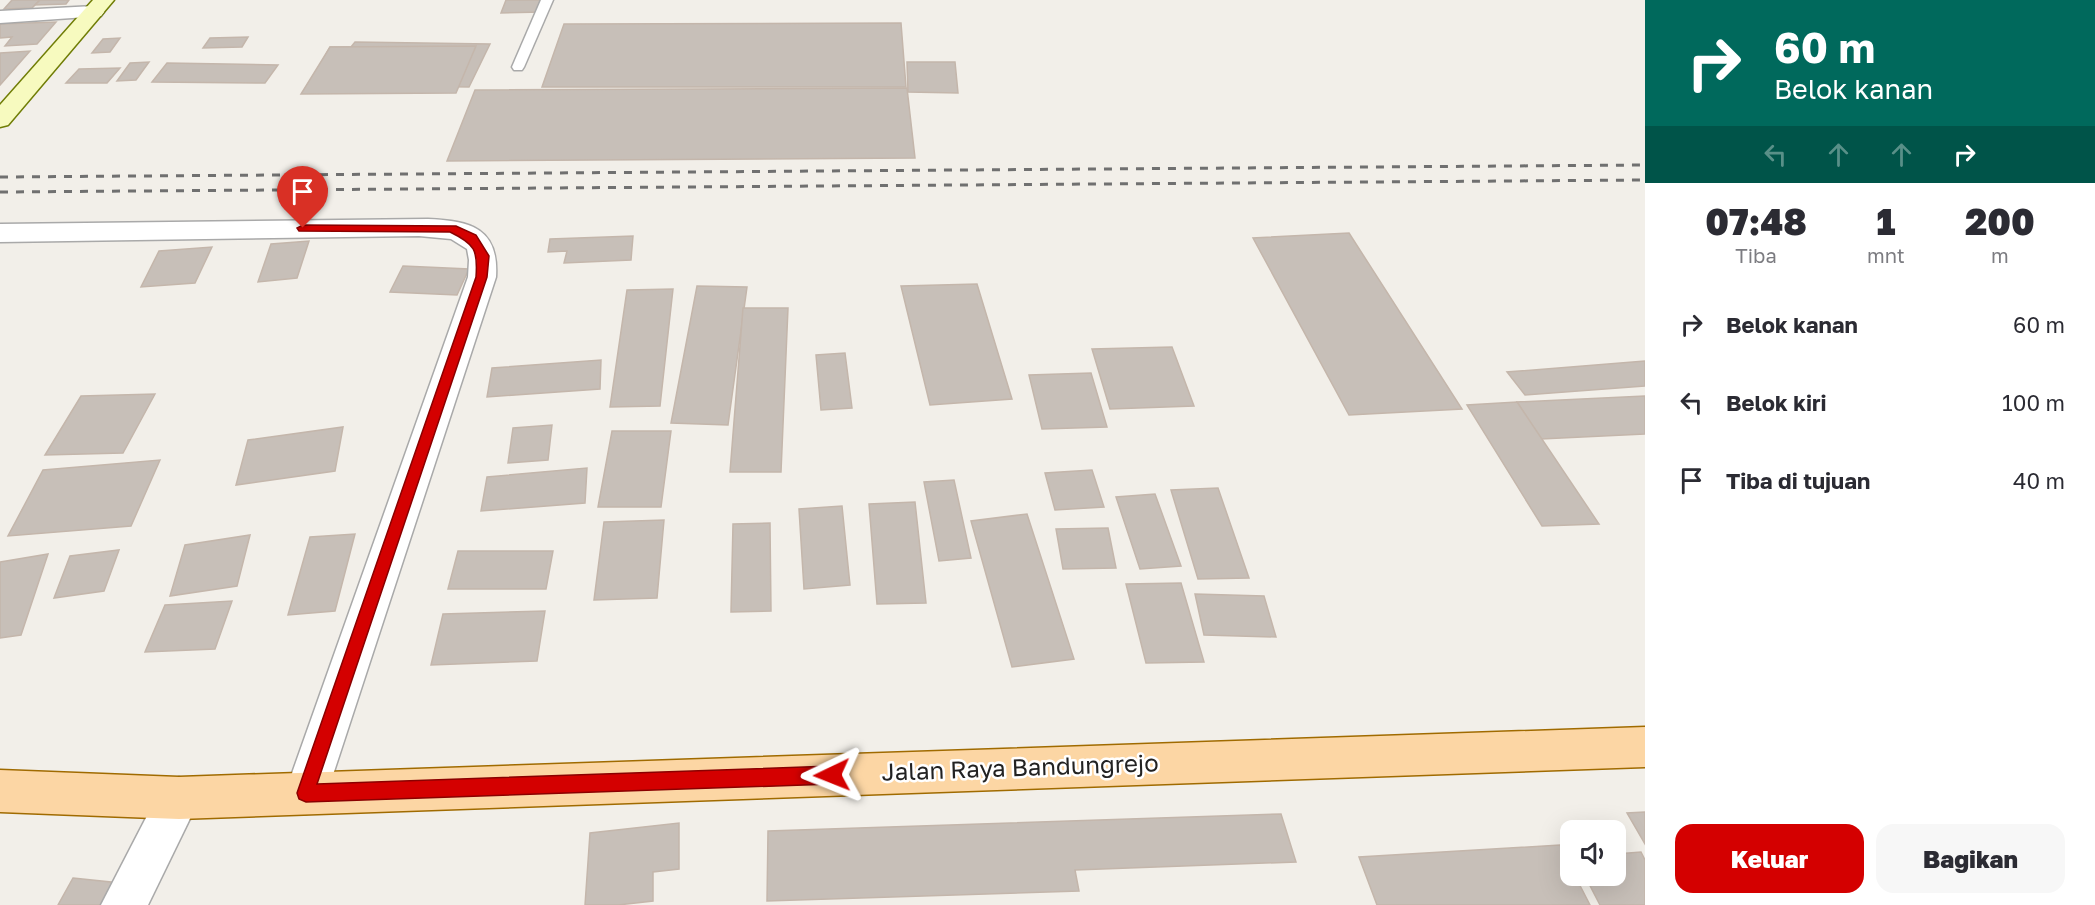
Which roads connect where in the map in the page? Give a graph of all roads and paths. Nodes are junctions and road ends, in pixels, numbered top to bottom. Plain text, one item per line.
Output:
1 (547, 0) edge
2 (99, 6) edge
3 (0, 17) edge
4 (518, 67) dead end
5 (0, 120) edge
6 (0, 233) edge
7 (1645, 747) edge
8 (0, 792) edge
9 (306, 793) junction
10 (180, 798) junction
11 (124, 905) edge

1 - 4 lane
2 - 3 street
2 - 5 main road
6 - 9 street
7 - 9 main road, Jalan Raya Bandungrejo
8 - 10 main road, Jalan Raya Bandungrejo
9 - 10 main road, Jalan Raya Bandungrejo
10 - 11 street

